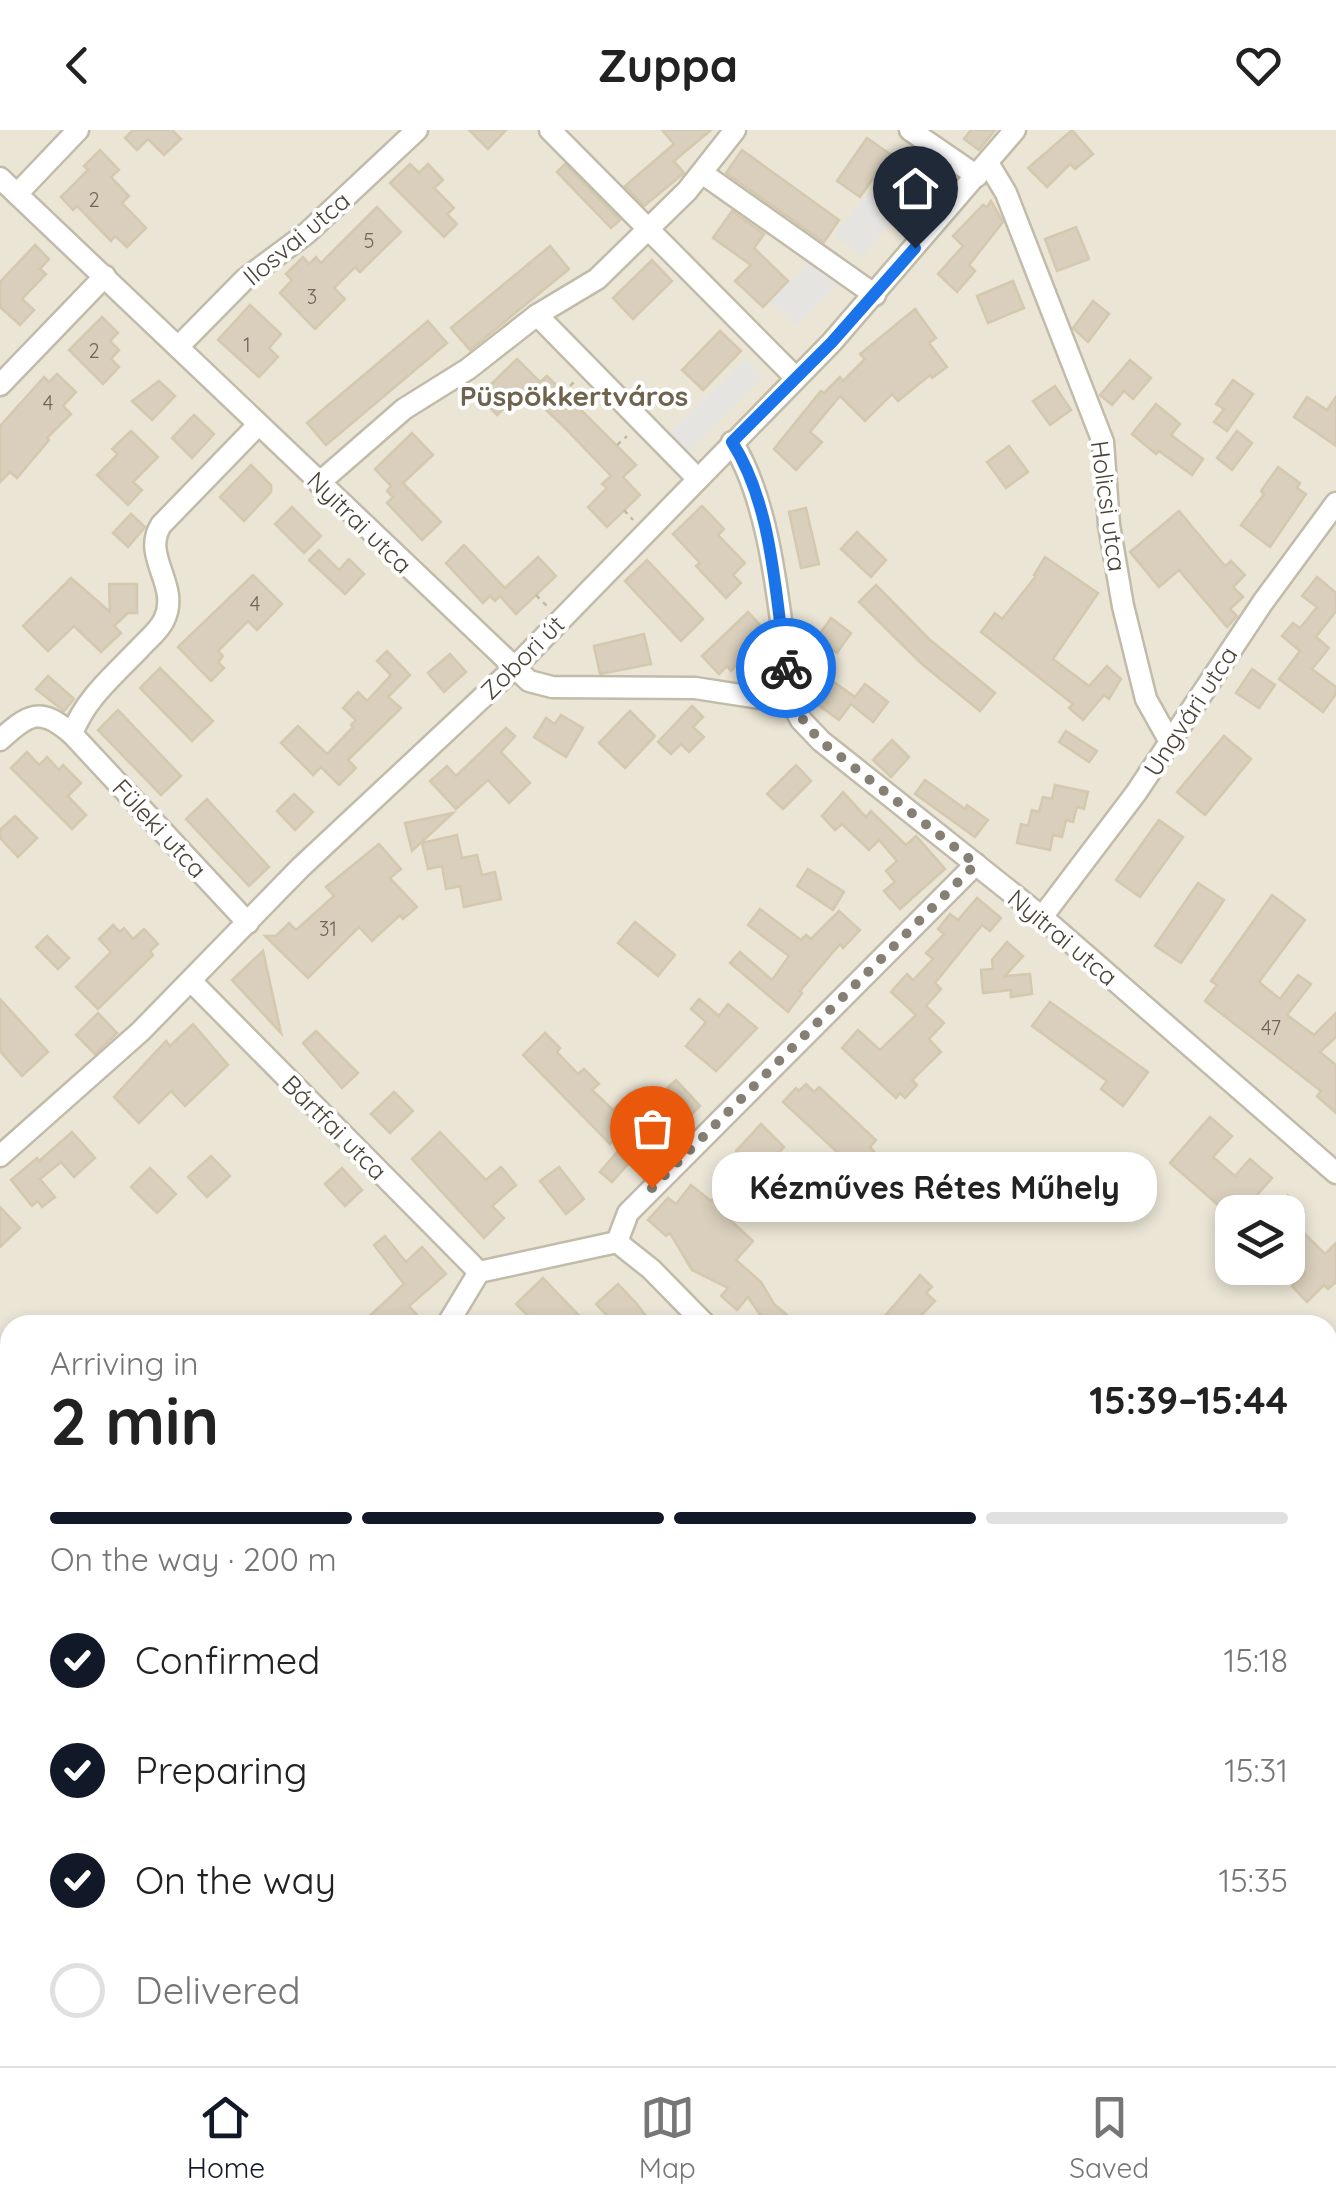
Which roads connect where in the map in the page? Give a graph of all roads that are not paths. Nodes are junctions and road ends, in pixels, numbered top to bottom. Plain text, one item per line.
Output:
1 (78, 130) edge
2 (416, 130) edge
3 (550, 130) edge
4 (735, 130) edge
5 (910, 130) edge
6 (1015, 130) edge
7 (982, 170) junction
8 (702, 173) junction
9 (0, 178) edge
10 (17, 194) junction
11 (649, 230) junction
12 (105, 276) junction
13 (875, 295) junction
14 (537, 315) junction
15 (178, 347) junction
16 (796, 378) junction
17 (0, 386) edge
18 (258, 425) junction
19 (732, 442) junction
20 (697, 478) junction
21 (319, 483) junction
22 (1336, 503) edge
23 (514, 668) junction
24 (792, 703) junction
25 (72, 734) junction
26 (0, 740) edge
27 (1170, 742) junction
28 (976, 864) junction
29 (1042, 917) junction
30 (248, 923) junction
31 (192, 982) junction
32 (0, 1156) edge
33 (1336, 1173) edge
34 (617, 1242) junction
35 (479, 1272) junction
36 (453, 1315) edge
37 (696, 1315) edge

1 - 10 street
2 - 15 street, Ilosvai utca
3 - 11 street
4 - 8 street
5 - 7 street
6 - 7 street, Zobori út
7 - 13 street, Zobori út
7 - 27 street, Holicsi utca
8 - 11 street
8 - 13 street
9 - 10 street, Nyitrai utca
10 - 12 street, Nyitrai utca
11 - 14 street
11 - 16 street
12 - 15 street, Nyitrai utca
12 - 17 street
13 - 16 street, Zobori út
14 - 20 street
14 - 21 street
15 - 18 street, Nyitrai utca
16 - 19 street, Zobori út
18 - 21 street, Nyitrai utca
18 - 25 street
19 - 20 street, Zobori út
19 - 24 street, Nyitrai utca
20 - 23 street, Zobori út
21 - 23 street, Nyitrai utca
22 - 27 street, Ungvári utca
23 - 24 street, Nyitrai utca
23 - 30 street, Zobori út
24 - 28 street, Nyitrai utca
25 - 26 street, Füleki utca
25 - 30 street, Füleki utca
27 - 29 street, Ungvári utca
28 - 29 street, Nyitrai utca
28 - 34 street
29 - 33 street, Nyitrai utca
30 - 31 street, Zobori út
31 - 32 street, Zobori út
31 - 35 street, Bártfai utca
34 - 35 street
34 - 37 street
35 - 36 street

